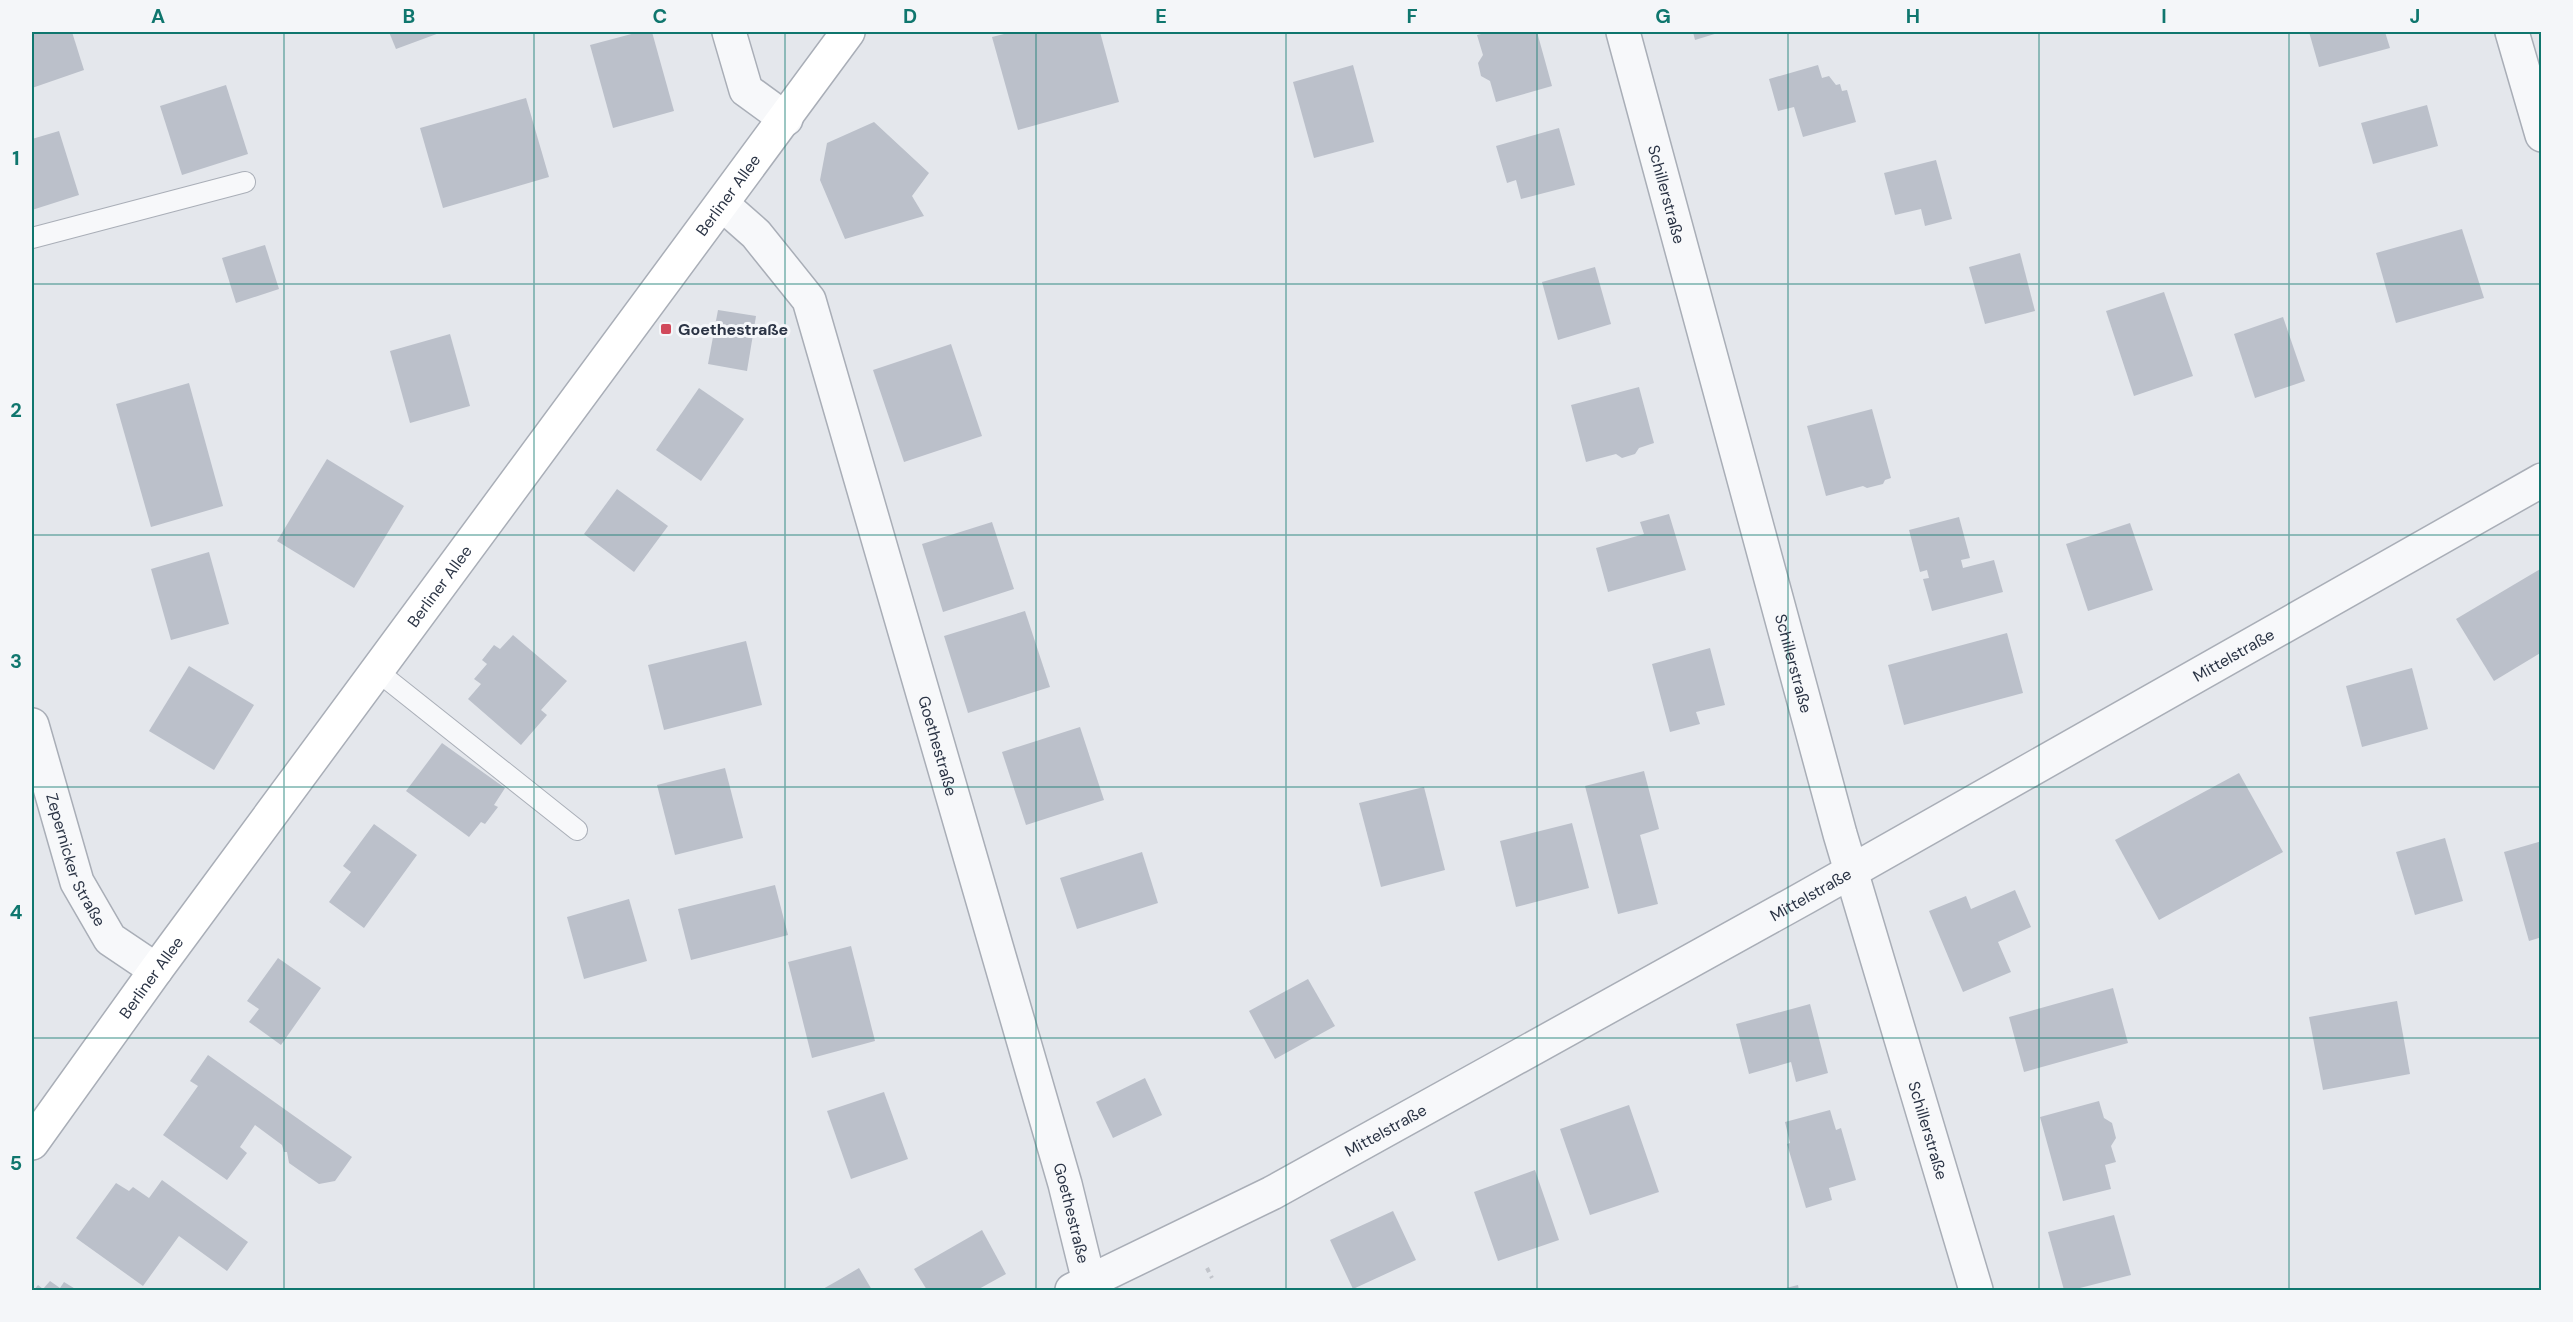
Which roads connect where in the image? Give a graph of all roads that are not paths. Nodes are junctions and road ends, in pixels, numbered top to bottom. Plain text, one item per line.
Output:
1 (729, 32) edge
2 (848, 32) edge
3 (1623, 32) edge
4 (2512, 32) edge
5 (786, 119) junction
6 (2541, 135) edge
7 (245, 182) dead end
8 (722, 204) junction
9 (32, 238) edge
10 (2541, 480) edge
11 (377, 671) junction
12 (32, 725) edge
13 (576, 830) dead end
14 (1851, 870) junction
15 (156, 970) junction
16 (32, 1143) edge
17 (1084, 1288) edge
18 (1976, 1290) edge

1 - 5 street
2 - 5 street, Berliner Allee
3 - 14 street, Schillerstraße
4 - 6 street
5 - 8 street, Berliner Allee
7 - 9 lane
8 - 11 street, Berliner Allee
8 - 17 street, Goethestraße
10 - 14 street, Mittelstraße
11 - 13 lane
11 - 15 street, Berliner Allee
12 - 15 street, Zepernicker Straße
14 - 17 street, Mittelstraße
14 - 18 street, Schillerstraße
15 - 16 street, Berliner Allee

